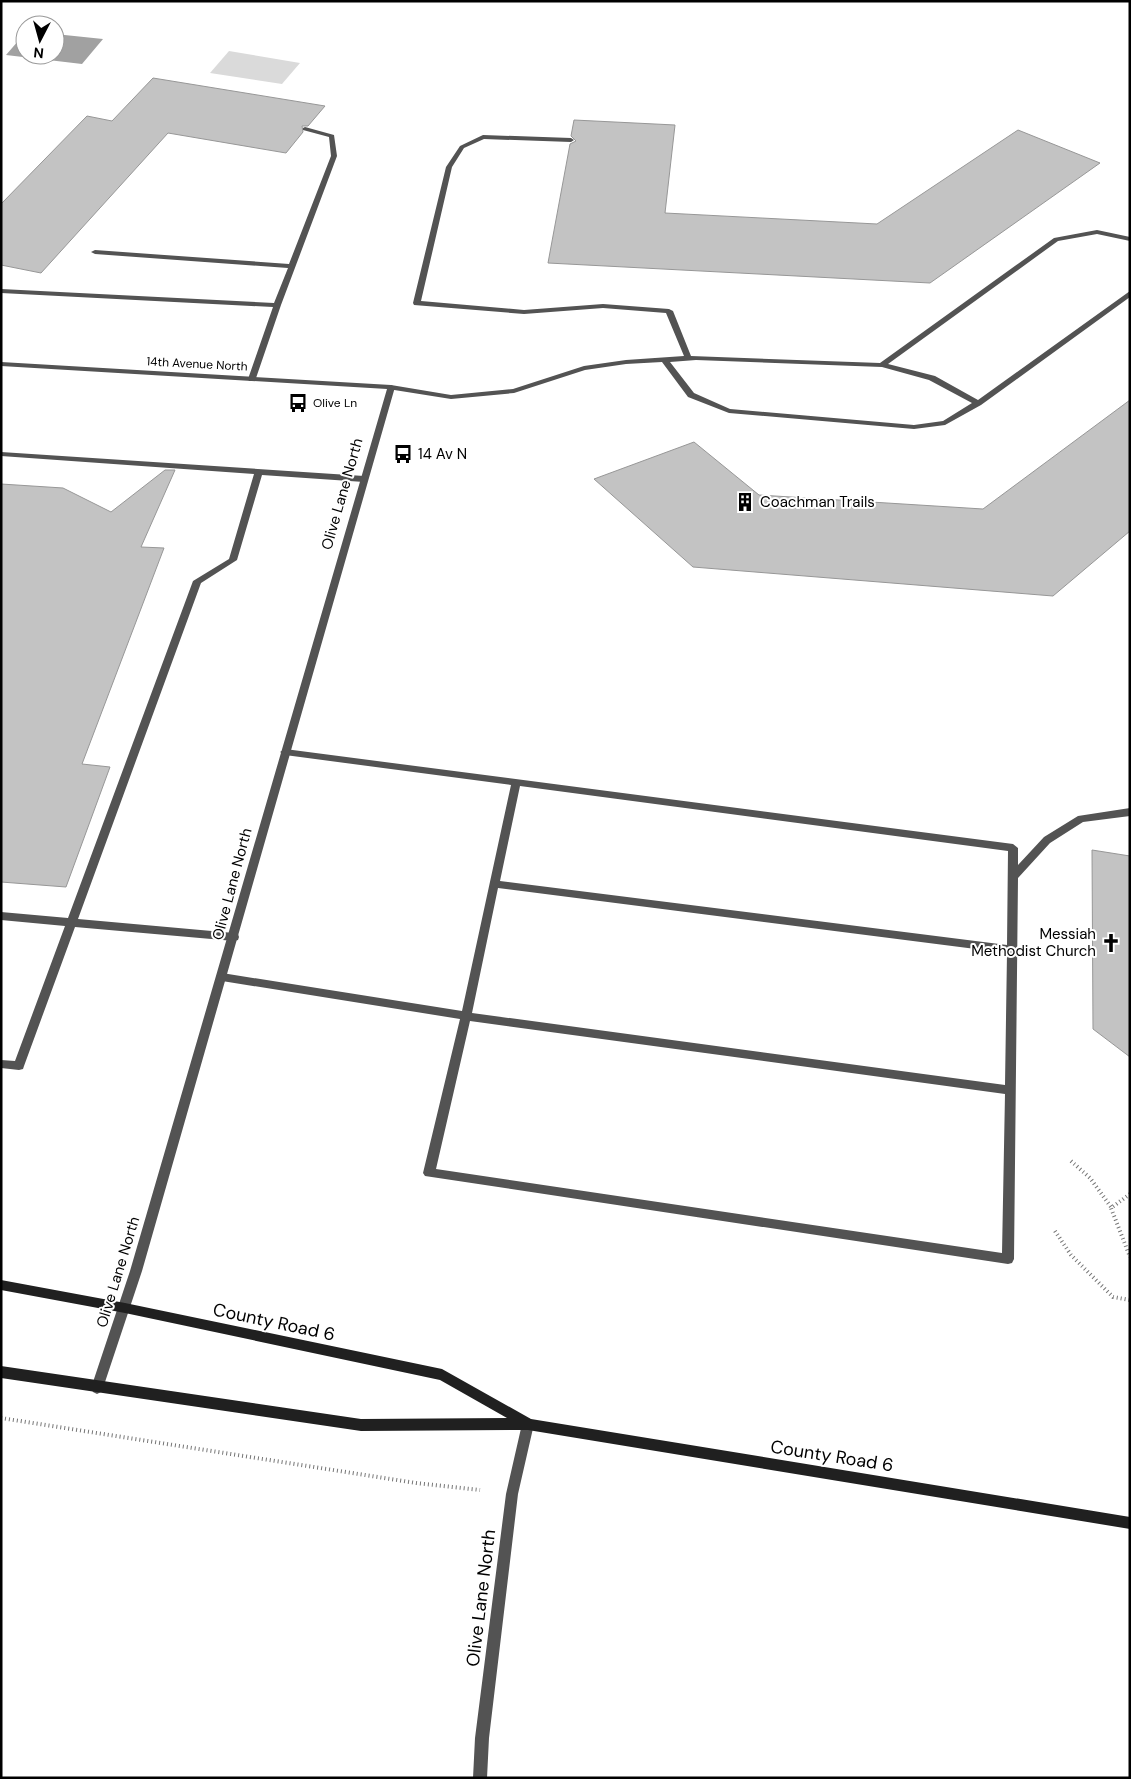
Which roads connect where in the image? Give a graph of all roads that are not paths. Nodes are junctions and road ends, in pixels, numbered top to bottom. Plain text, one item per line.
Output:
1 (305, 129) dead end
2 (570, 140) dead end
3 (1130, 239) edge
4 (95, 252) dead end
5 (292, 266) junction
6 (1, 290) edge
7 (1130, 293) edge
8 (277, 305) junction
9 (688, 358) junction
10 (664, 360) junction
11 (1, 364) edge
12 (882, 365) junction
13 (252, 379) junction
14 (390, 387) junction
15 (978, 403) junction
16 (1, 454) edge
17 (259, 472) junction
18 (364, 479) junction
19 (285, 752) junction
20 (516, 784) junction
21 (1130, 812) edge
22 (1013, 876) junction
23 (494, 884) junction
24 (1, 916) edge
25 (72, 922) junction
26 (234, 937) junction
27 (1012, 950) junction
28 (222, 977) junction
29 (466, 1016) junction
30 (1, 1064) edge
31 (1012, 1090) junction
32 (1, 1285) edge
33 (125, 1308) junction
34 (1, 1372) edge
35 (97, 1388) junction
36 (528, 1424) junction
37 (1130, 1523) edge
38 (480, 1778) edge

1 - 5 street
2 - 9 street
3 - 12 street
4 - 5 street
5 - 8 street
6 - 8 street
7 - 15 street
8 - 13 street
9 - 10 street, 14th Avenue North
9 - 12 street, 14th Avenue North
10 - 14 street, 14th Avenue North
10 - 15 street
11 - 13 street, 14th Avenue North
12 - 15 street, 14th Avenue North
13 - 14 street, 14th Avenue North
14 - 18 street, Olive Lane North
16 - 17 street
17 - 18 street
17 - 25 street
18 - 19 street, Olive Lane North
19 - 20 street
19 - 26 street, Olive Lane North
20 - 22 street
20 - 23 street
21 - 22 street
22 - 27 street
23 - 27 street
23 - 29 street
24 - 25 street
25 - 26 street
25 - 30 street
26 - 28 street, Olive Lane North
27 - 31 street
28 - 29 street
28 - 33 street, Olive Lane North
29 - 31 street
29 - 31 street
32 - 33 main road, County Road 6
33 - 35 street, Olive Lane North
33 - 36 main road, County Road 6
34 - 35 main road, County Road 6
35 - 36 main road, County Road 6
36 - 37 main road, County Road 6
36 - 38 street, Olive Lane North

